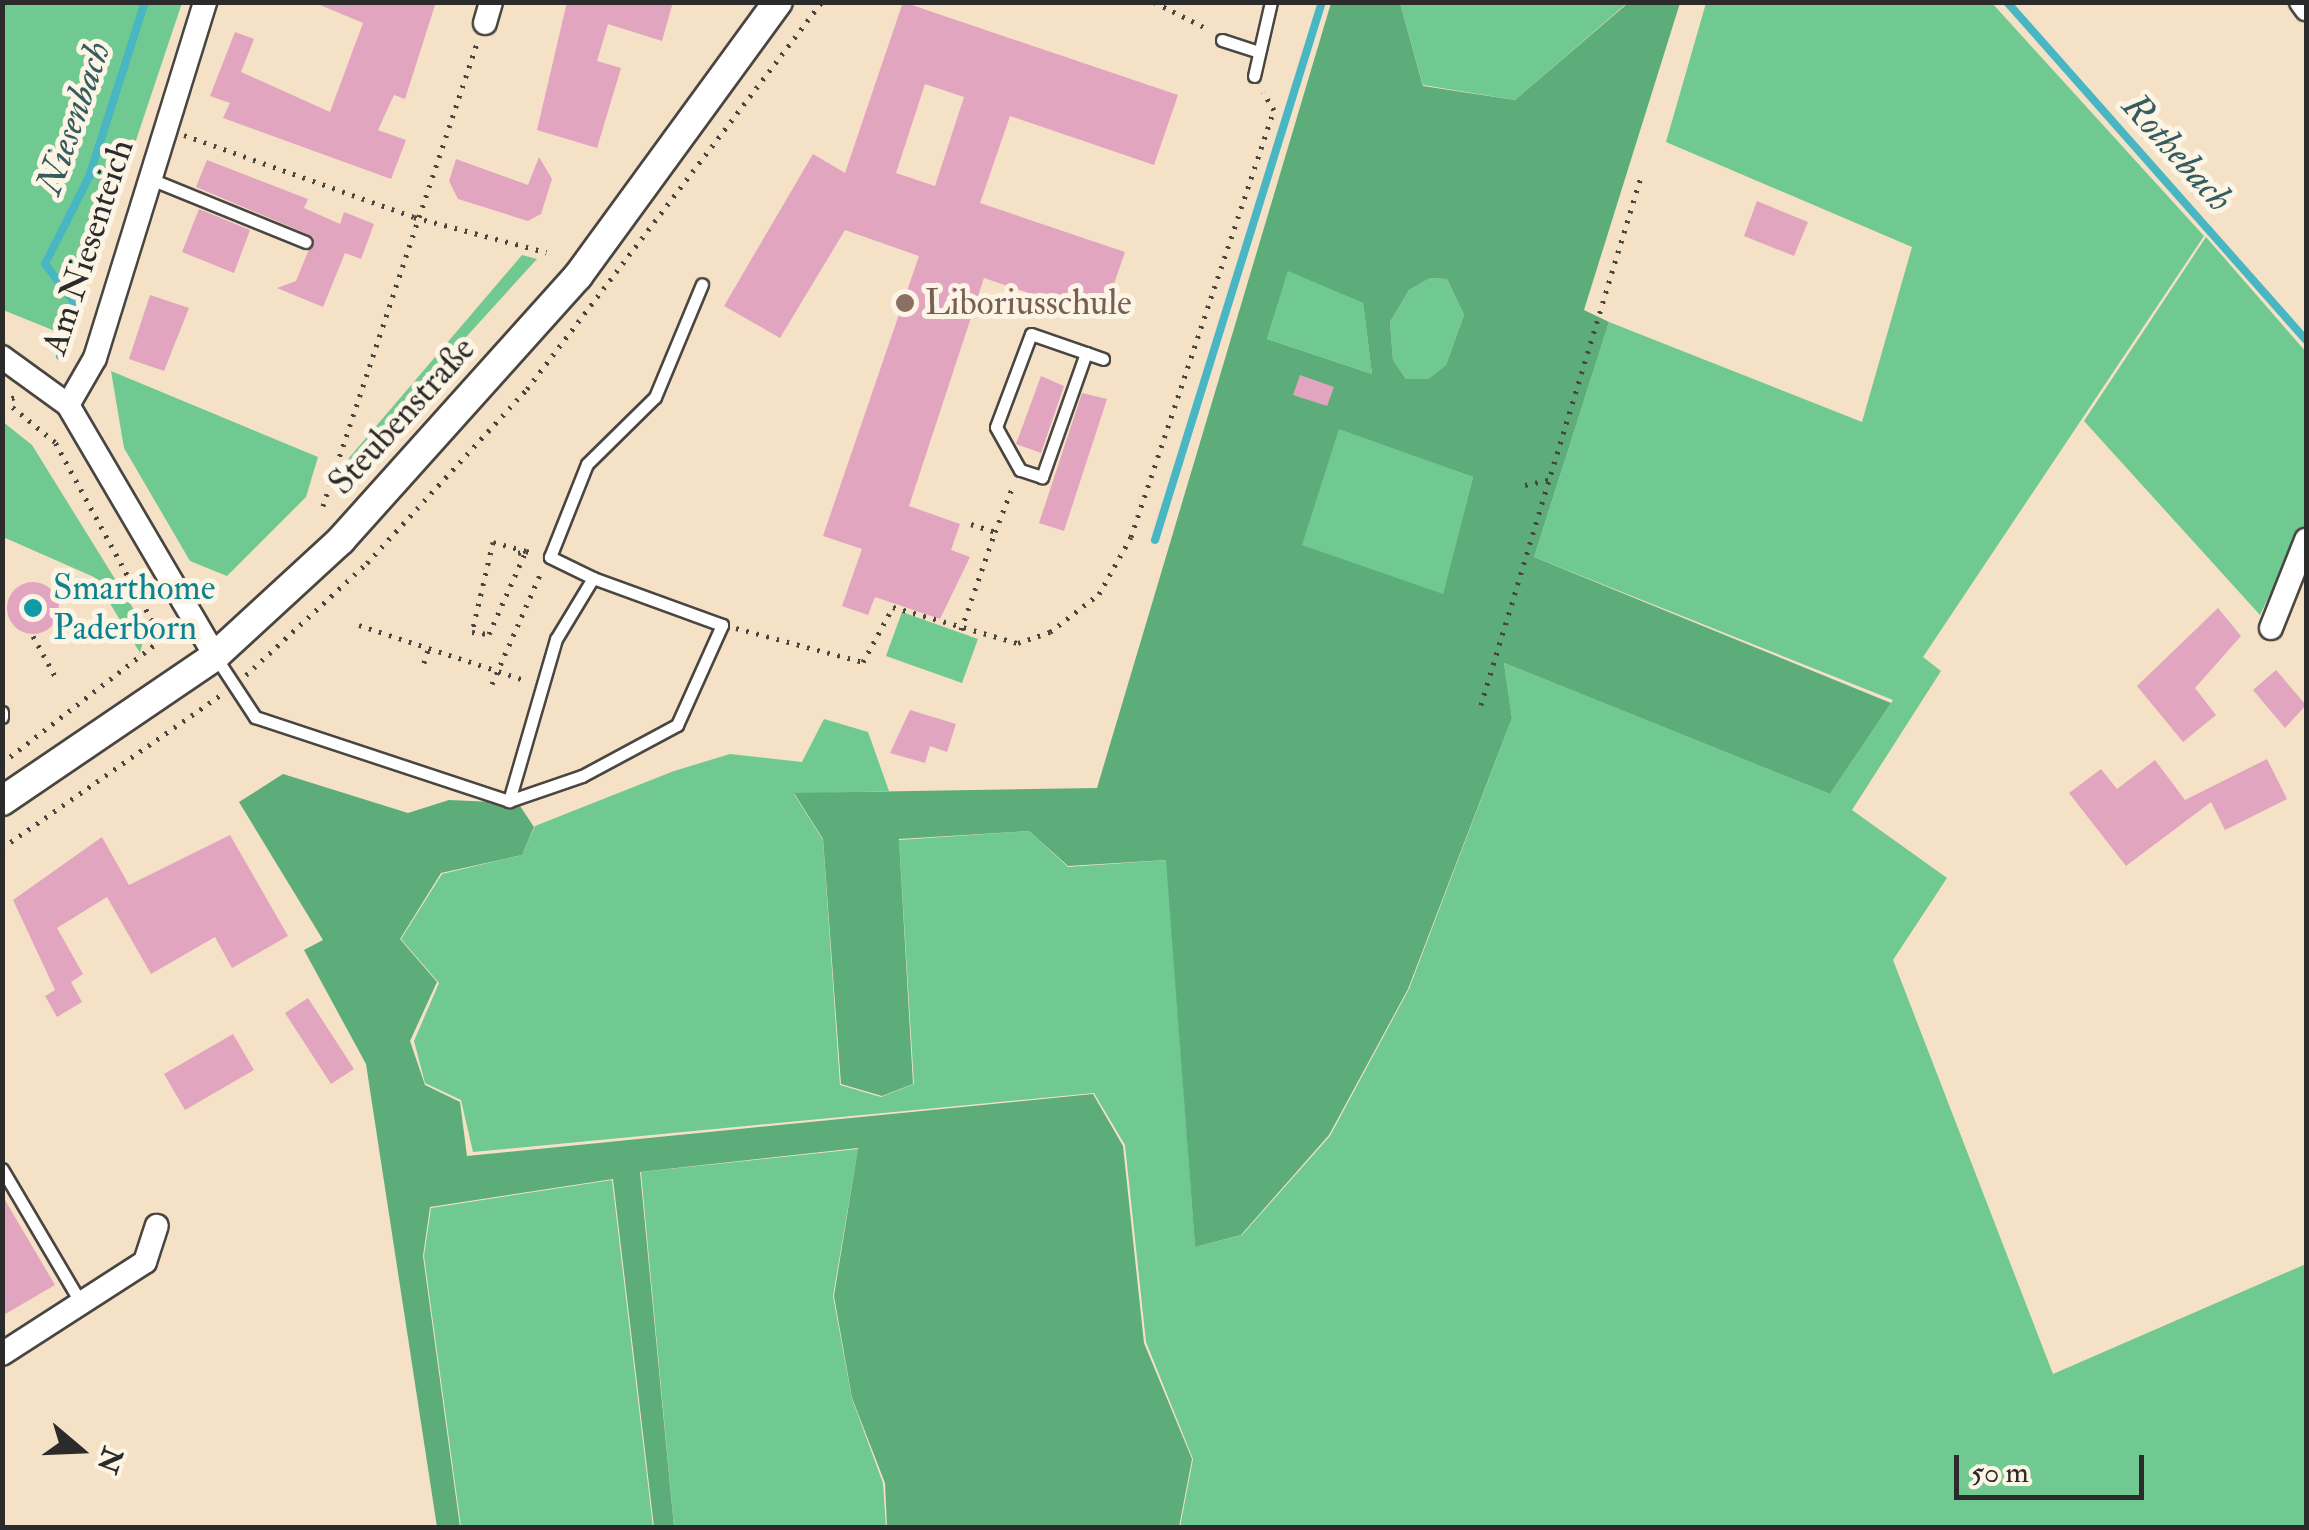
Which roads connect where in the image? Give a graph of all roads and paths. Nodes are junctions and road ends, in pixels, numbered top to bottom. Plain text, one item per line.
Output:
1 (205, 2) edge
2 (778, 2) edge
3 (1154, 2) edge
4 (1271, 2) edge
5 (2301, 2) edge
6 (2306, 8) edge
7 (488, 13) edge
8 (1222, 40) joint
9 (1256, 51) junction
10 (1254, 76) joint
11 (163, 127) junction
12 (1642, 174) dead end
13 (148, 178) junction
14 (414, 217) junction
15 (306, 242) dead end
16 (546, 252) dead end
17 (702, 284) dead end
18 (1086, 353) junction
19 (2, 357) edge
20 (1103, 358) dead end
21 (10, 405) dead end
22 (68, 405) junction
23 (1020, 470) junction
24 (1549, 480) junction
25 (1525, 485) dead end
26 (323, 506) dead end
27 (971, 524) dead end
28 (996, 532) junction
29 (2306, 540) edge
30 (493, 542) junction
31 (500, 548) dead end
32 (526, 552) junction
33 (518, 554) dead end
34 (550, 557) junction
35 (593, 578) junction
36 (359, 625) dead end
37 (722, 625) junction
38 (2270, 628) dead end
39 (961, 630) junction
40 (34, 636) dead end
41 (428, 650) junction
42 (215, 656) junction
43 (424, 663) dead end
44 (496, 672) junction
45 (55, 676) dead end
46 (492, 684) dead end
47 (234, 686) junction
48 (542, 686) junction
49 (1481, 705) dead end
50 (2, 762) edge
51 (509, 801) junction
52 (2, 802) edge
53 (2, 848) edge
54 (2, 1169) edge
55 (157, 1226) dead end
56 (82, 1302) junction
57 (2, 1354) edge

1 - 11 street, Am Niesenteich
2 - 42 street, Steubenstraße
3 - 8 path
4 - 9 lane
5 - 6 street
7 - 14 path
8 - 9 lane
9 - 10 lane
10 - 39 path
11 - 13 street, Am Niesenteich
11 - 14 path
12 - 24 path
13 - 15 lane
13 - 22 street, Am Niesenteich
14 - 16 path
14 - 26 path
17 - 34 lane
18 - 20 lane
18 - 23 lane
18 - 23 lane
19 - 22 street
21 - 50 path
22 - 42 street, Am Niesenteich
23 - 28 path
24 - 25 path
24 - 49 path
27 - 28 path
28 - 39 path
29 - 38 street
30 - 31 path
30 - 32 path
30 - 32 path
32 - 33 path
32 - 34 path
34 - 35 lane
34 - 44 path
35 - 37 lane
35 - 48 lane
36 - 41 path
37 - 39 path
37 - 51 lane
40 - 45 path
41 - 43 path
41 - 44 path
42 - 47 lane
42 - 52 street, Steubenstraße
44 - 46 path
44 - 48 path
47 - 51 lane
47 - 53 path
48 - 51 lane
54 - 56 lane
55 - 56 street
56 - 57 street

